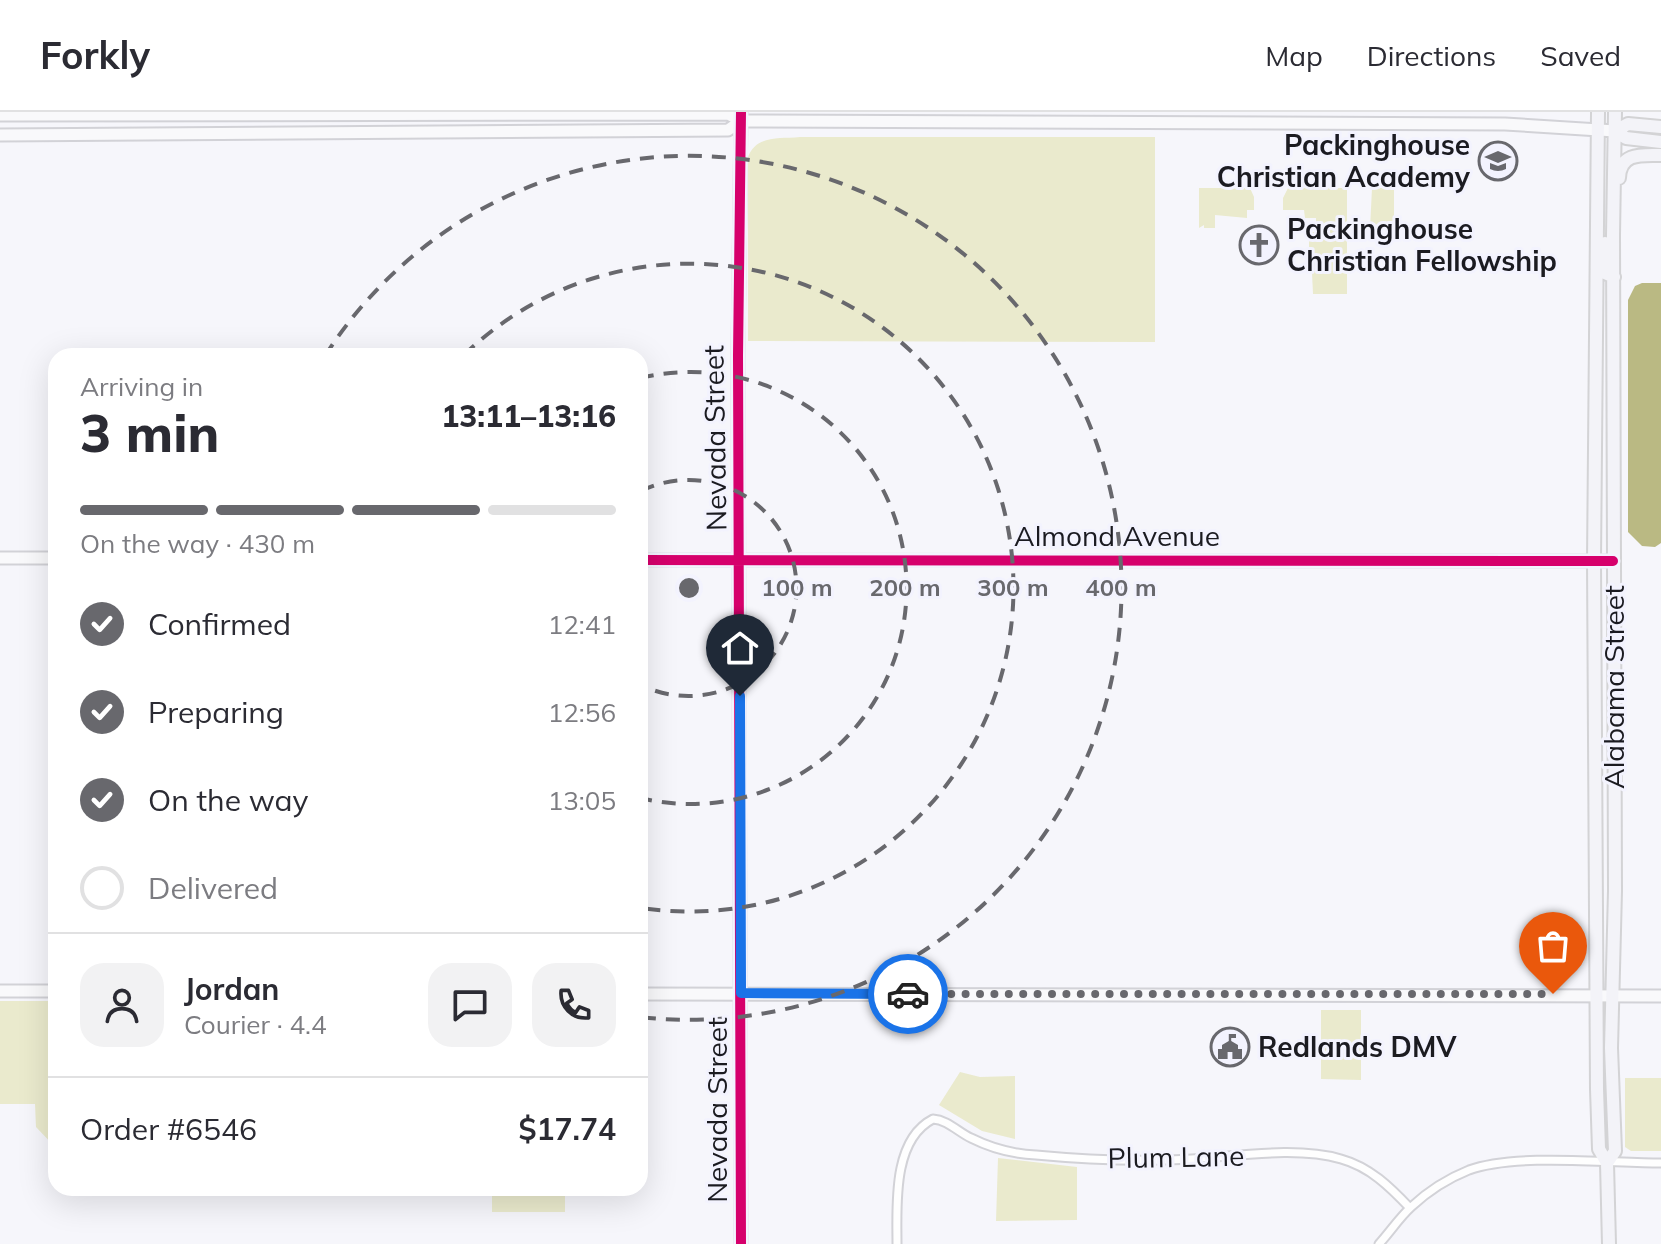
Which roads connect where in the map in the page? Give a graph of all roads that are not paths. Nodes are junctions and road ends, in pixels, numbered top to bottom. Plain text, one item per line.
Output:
1 (1598, 112) edge
2 (1615, 112) edge
3 (0, 115) edge
4 (741, 117) edge
5 (1661, 127) edge
6 (1598, 129) junction
7 (1615, 131) junction
8 (0, 135) edge
9 (1661, 142) edge
10 (1661, 155) edge
11 (1597, 197) junction
12 (1613, 215) junction
13 (1614, 277) junction
14 (0, 558) edge
15 (48, 558) edge
16 (648, 560) edge
17 (740, 560) junction
18 (1594, 561) junction
19 (1613, 561) junction
20 (0, 991) edge
21 (48, 991) edge
22 (741, 993) junction
23 (648, 994) edge
24 (1597, 994) junction
25 (1612, 995) junction
26 (1661, 996) edge
27 (1607, 1163) junction
28 (1661, 1163) edge
29 (1410, 1208) junction
30 (741, 1244) edge
31 (897, 1244) edge
32 (1379, 1244) edge
33 (1609, 1244) edge

1 - 6 main road, Alabama Street
2 - 7 main road, Alabama Street
3 - 4 street
4 - 6 street
4 - 8 street
4 - 17 street, Nevada Street
5 - 7 main road
6 - 7 street
6 - 11 main road, Alabama Street
7 - 9 main road
7 - 12 main road, Alabama Street
10 - 12 main road
11 - 13 main road
11 - 18 main road, Alabama Street
12 - 13 main road, Alabama Street
13 - 19 main road, Alabama Street
14 - 15 street
16 - 17 street, Almond Avenue
17 - 18 street, Almond Avenue
17 - 22 street, Nevada Street
18 - 19 street, Almond Avenue
18 - 24 main road, Alabama Street
19 - 25 main road, Alabama Street
20 - 21 street
22 - 23 street
22 - 24 street
22 - 30 street, Nevada Street
24 - 25 street
24 - 27 main road, Alabama Street
25 - 26 street
25 - 27 main road, Alabama Street
27 - 28 street
27 - 29 street
27 - 33 main road, Alabama Street
29 - 31 street, Plum Lane
29 - 32 street

